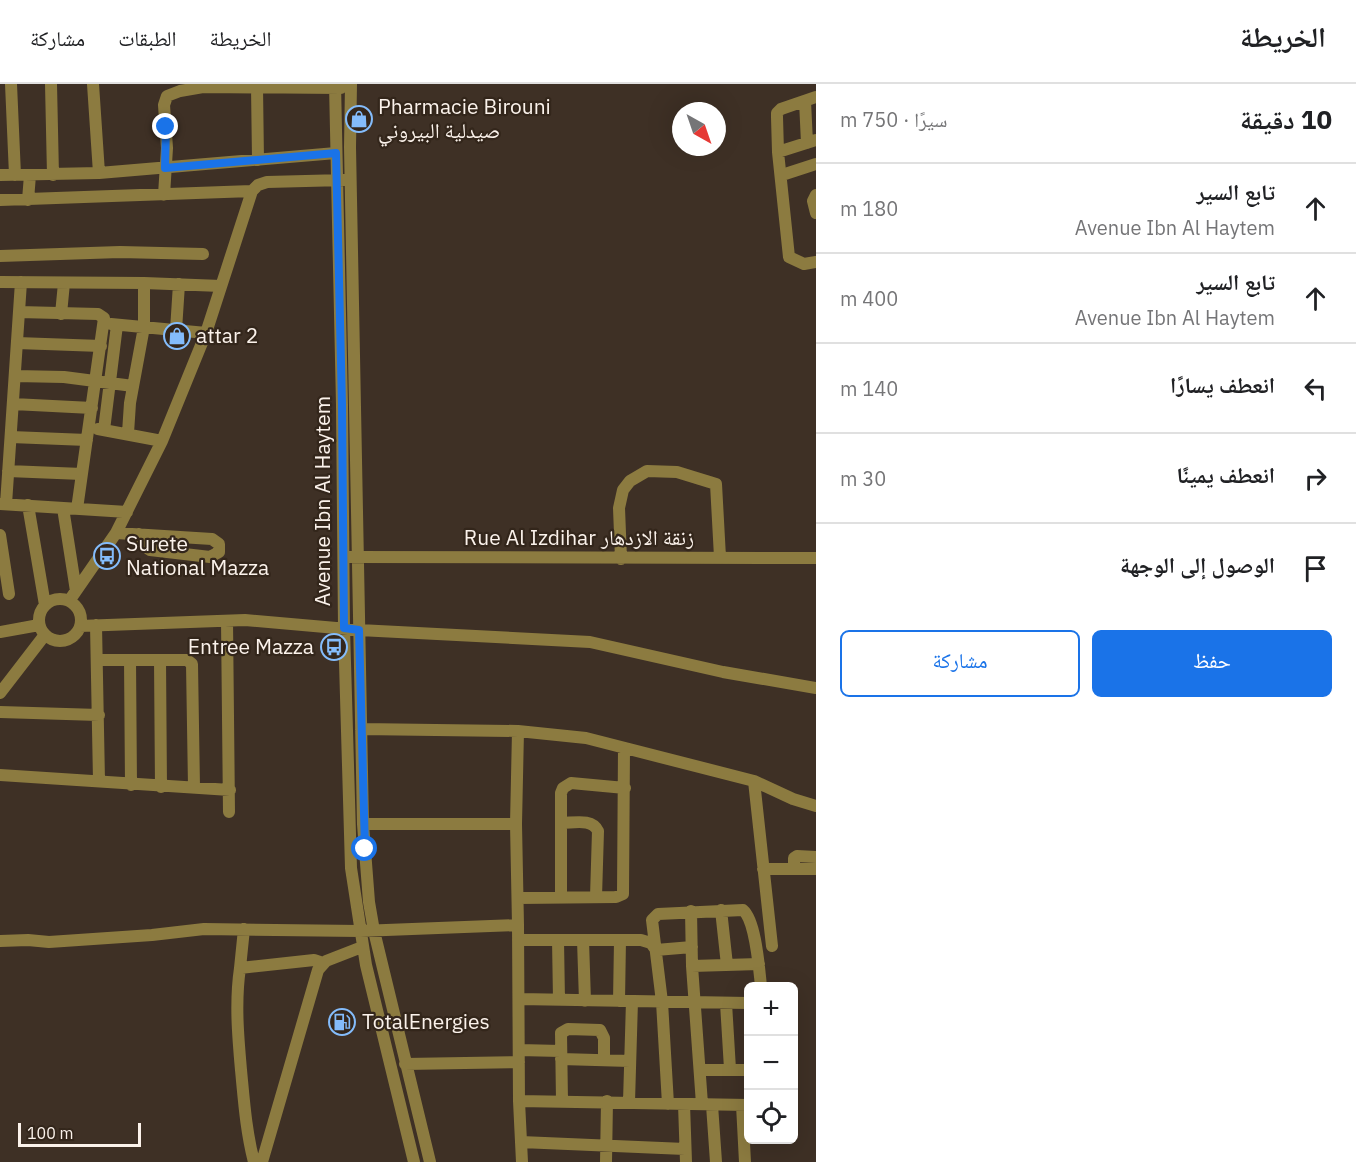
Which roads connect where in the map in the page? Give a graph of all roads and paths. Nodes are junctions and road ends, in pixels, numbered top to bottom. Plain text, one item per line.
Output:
1 (11, 84) edge
2 (51, 84) edge
3 (93, 84) edge
4 (335, 86) edge
5 (351, 86) edge
6 (257, 87) junction
7 (810, 99) edge
8 (812, 141) edge
9 (778, 152) junction
10 (336, 153) junction
11 (258, 160) junction
12 (816, 164) edge
13 (165, 168) junction
14 (99, 173) junction
15 (0, 175) edge
16 (15, 175) junction
17 (53, 175) junction
18 (782, 175) junction
19 (30, 176) junction
20 (351, 179) junction
21 (337, 180) junction
22 (252, 190) junction
23 (164, 195) junction
24 (816, 195) edge
25 (0, 200) edge
26 (28, 200) junction
27 (816, 213) edge
28 (203, 254) dead end
29 (0, 256) edge
30 (816, 262) edge
31 (0, 282) edge
32 (21, 282) junction
33 (64, 283) junction
34 (144, 283) junction
35 (178, 284) junction
36 (221, 286) junction
37 (19, 312) junction
38 (62, 314) junction
39 (104, 324) junction
40 (117, 325) junction
41 (144, 327) junction
42 (176, 330) junction
43 (206, 333) junction
44 (17, 343) junction
45 (101, 346) junction
46 (15, 376) junction
47 (96, 381) junction
48 (110, 382) junction
49 (133, 386) junction
50 (13, 404) junction
51 (92, 406) junction
52 (106, 406) junction
53 (104, 430) junction
54 (128, 433) junction
55 (88, 434) junction
56 (11, 437) junction
57 (162, 441) junction
58 (8, 471) junction
59 (82, 474) junction
60 (3, 504) edge
61 (28, 505) junction
62 (63, 508) junction
63 (76, 509) junction
64 (127, 512) junction
65 (116, 533) junction
66 (139, 534) junction
67 (0, 535) edge
68 (343, 557) junction
69 (720, 557) junction
70 (358, 558) junction
71 (816, 558) edge
72 (621, 559) junction
73 (9, 594) dead end
74 (72, 596) junction
75 (45, 605) junction
76 (226, 621) junction
77 (96, 625) junction
78 (80, 626) junction
79 (344, 628) junction
80 (42, 630) junction
81 (359, 630) junction
82 (0, 632) edge
83 (98, 660) junction
84 (130, 660) junction
85 (160, 660) junction
86 (816, 688) edge
87 (0, 693) edge
88 (0, 712) edge
89 (99, 715) junction
90 (361, 729) junction
91 (518, 731) junction
92 (624, 748) junction
93 (0, 775) edge
94 (99, 781) junction
95 (754, 781) junction
96 (131, 785) junction
97 (161, 787) junction
98 (194, 787) junction
99 (625, 788) junction
100 (230, 790) junction
101 (816, 806) edge
102 (229, 812) dead end
103 (561, 823) junction
104 (363, 824) junction
105 (516, 824) junction
106 (816, 857) edge
107 (763, 869) junction
108 (794, 869) junction
109 (816, 869) edge
110 (561, 897) junction
111 (596, 897) junction
112 (518, 898) junction
113 (721, 910) junction
114 (691, 911) junction
115 (518, 926) junction
116 (244, 929) junction
117 (360, 931) junction
118 (374, 931) junction
119 (518, 940) junction
120 (558, 940) junction
121 (583, 940) junction
122 (620, 940) junction
123 (0, 941) edge
124 (772, 946) dead end
125 (362, 947) junction
126 (692, 948) junction
127 (656, 950) junction
128 (323, 963) junction
129 (759, 964) junction
130 (727, 965) junction
131 (692, 966) junction
132 (240, 968) junction
133 (760, 982) edge
134 (519, 999) junction
135 (558, 1000) junction
136 (585, 1000) junction
137 (619, 1001) junction
138 (632, 1001) junction
139 (662, 1002) junction
140 (695, 1002) junction
141 (726, 1003) junction
142 (744, 1003) edge
143 (561, 1055) junction
144 (519, 1056) junction
145 (604, 1060) junction
146 (630, 1061) junction
147 (405, 1064) junction
148 (700, 1070) junction
149 (730, 1070) junction
150 (744, 1070) edge
151 (519, 1101) junction
152 (562, 1101) junction
153 (608, 1101) junction
154 (629, 1102) junction
155 (668, 1104) junction
156 (684, 1104) junction
157 (707, 1105) junction
158 (744, 1105) edge
159 (522, 1142) junction
160 (745, 1144) edge
161 (607, 1146) junction
162 (685, 1149) junction
163 (254, 1162) edge
164 (262, 1162) edge
165 (414, 1162) edge
166 (430, 1162) edge
167 (522, 1162) edge
168 (606, 1162) edge
169 (686, 1162) edge
170 (716, 1162) edge
171 (745, 1162) edge

1 - 16 street
2 - 17 street
3 - 14 street
4 - 5 street
4 - 6 street
4 - 10 street, Avenue Ibn Al Haytem
5 - 20 street, Avenue Ibn Al Haytem
6 - 11 street
6 - 13 street
7 - 8 street
7 - 9 street
8 - 9 street
9 - 18 street
10 - 11 street
10 - 21 street, Avenue Ibn Al Haytem
11 - 13 street
12 - 18 street
13 - 14 street
13 - 23 street
14 - 17 street
15 - 16 street
16 - 19 street
17 - 19 street
18 - 30 street
19 - 26 street
20 - 21 street
20 - 70 street, Avenue Ibn Al Haytem
21 - 22 street
21 - 68 street, Avenue Ibn Al Haytem
22 - 23 street
22 - 36 street
23 - 26 street
24 - 27 street
25 - 26 street
28 - 29 street
31 - 32 street
32 - 33 street
32 - 37 street
33 - 34 street
33 - 38 street
34 - 35 street
34 - 41 street
35 - 36 street
35 - 42 street
36 - 43 street
37 - 38 street
37 - 44 street
38 - 39 street
39 - 40 street
39 - 45 street
40 - 41 street
40 - 48 street
41 - 42 street
41 - 49 street
42 - 43 street
43 - 57 street
44 - 45 street
44 - 46 street
45 - 47 street
46 - 47 street
46 - 50 street
47 - 48 street
47 - 51 street
48 - 49 street
48 - 52 street
49 - 54 street
50 - 51 street
50 - 56 street
51 - 52 street
51 - 55 street
52 - 53 street
53 - 54 street
53 - 55 street
54 - 57 street
55 - 56 street
55 - 59 street
56 - 58 street
57 - 64 street
58 - 59 street
58 - 60 street
59 - 63 street
60 - 61 street
61 - 62 street
61 - 75 street
62 - 63 street
62 - 74 street
63 - 64 street
64 - 65 street
65 - 66 street
65 - 74 street
66 - 66 street
67 - 73 street
68 - 70 street, Rue Al Izdihar زنقة الازدهار
68 - 79 street, Avenue Ibn Al Haytem
69 - 71 street, Rue Al Izdihar زنقة الازدهار
69 - 72 street, Rue Al Izdihar زنقة الازدهار
69 - 72 street
70 - 72 street, Rue Al Izdihar زنقة الازدهار
70 - 81 street, Avenue Ibn Al Haytem
74 - 75 street
74 - 78 street
75 - 80 street
76 - 77 street
76 - 79 street
76 - 100 street
77 - 78 street
77 - 83 street
78 - 80 street
79 - 81 street
79 - 117 street, Avenue Ibn Al Haytem
80 - 82 street
80 - 87 street
81 - 86 street
81 - 90 street, Avenue Ibn Al Haytem
83 - 84 street
83 - 89 street
84 - 85 street
84 - 96 street
85 - 97 street
85 - 98 street
88 - 89 street
89 - 94 street
90 - 91 street
90 - 104 street, Avenue Ibn Al Haytem
91 - 92 street
91 - 105 street
92 - 95 street
92 - 99 street
93 - 94 street
94 - 96 street
95 - 101 street
95 - 107 street
96 - 97 street
97 - 98 street
98 - 100 street
99 - 103 street
99 - 111 street
100 - 102 street
103 - 110 street
103 - 111 street
104 - 105 street
104 - 118 street, Avenue Ibn Al Haytem
105 - 112 street
106 - 108 street
107 - 108 street
107 - 124 street
108 - 109 street
110 - 111 street
110 - 112 street
112 - 115 street
113 - 114 street
113 - 129 street
113 - 130 street
114 - 126 street
114 - 127 street
115 - 118 street
115 - 119 street
116 - 117 street
116 - 123 street
116 - 132 street
117 - 118 street
117 - 125 street, Avenue Ibn Al Haytem
118 - 147 street, Avenue Ibn Al Haytem
119 - 120 street
119 - 134 street
120 - 121 street
120 - 135 street
121 - 122 street
121 - 136 street
122 - 127 street
122 - 137 street
125 - 128 street
125 - 165 street, Avenue Ibn Al Haytem
126 - 127 street
126 - 131 street
127 - 139 street
128 - 132 street
128 - 164 street
129 - 130 street
129 - 133 street
130 - 131 street
131 - 140 street
132 - 163 street
134 - 135 street
134 - 144 street
135 - 136 street
136 - 137 street
137 - 138 street
138 - 139 street
138 - 146 street
139 - 140 street
139 - 155 street
140 - 141 street
140 - 148 street
141 - 142 street
141 - 149 street
143 - 144 street
143 - 145 street
143 - 145 street
143 - 152 street
144 - 147 street
144 - 151 street
145 - 146 street
146 - 154 street
147 - 166 street, Avenue Ibn Al Haytem
148 - 149 street
148 - 157 street
149 - 150 street
151 - 152 street
151 - 159 street
152 - 153 street
153 - 154 street
153 - 161 street
154 - 155 street
155 - 156 street
156 - 157 street
156 - 162 street
157 - 158 street
157 - 170 street
159 - 161 street
159 - 167 street
160 - 171 street
161 - 162 street
161 - 168 street
162 - 169 street

